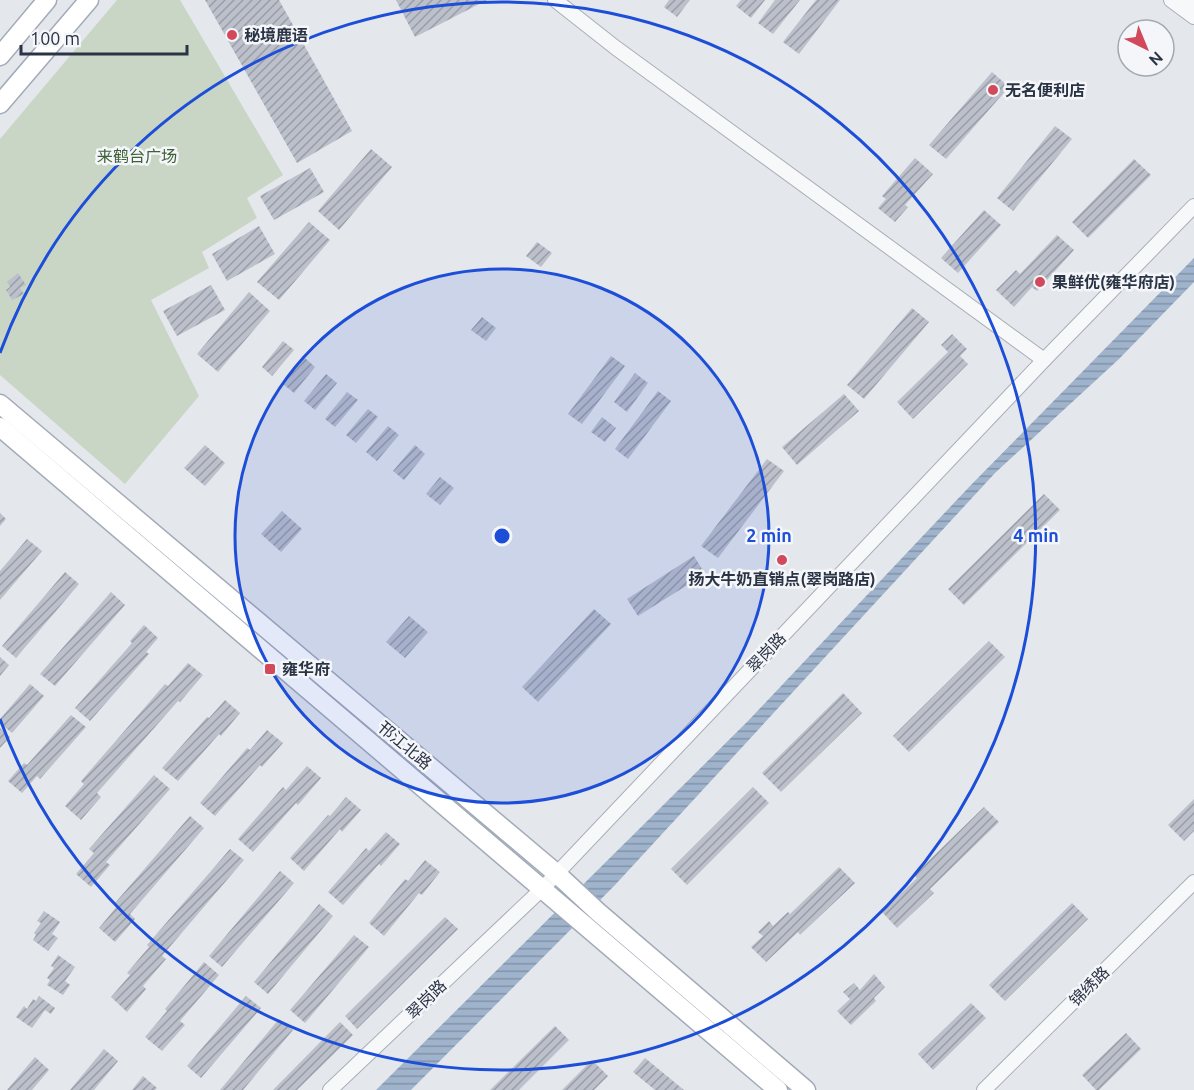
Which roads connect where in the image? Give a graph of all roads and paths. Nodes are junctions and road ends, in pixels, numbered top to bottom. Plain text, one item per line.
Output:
1 (47, 0) edge
2 (89, 0) edge
3 (555, 0) edge
4 (1172, 0) edge
5 (1188, 0) edge
6 (1194, 4) edge
7 (1194, 18) edge
8 (0, 56) edge
9 (0, 104) edge
10 (1194, 206) edge
11 (1044, 360) junction
12 (0, 404) edge
13 (0, 427) edge
14 (556, 873) junction
15 (1194, 882) edge
16 (543, 888) junction
17 (565, 895) junction
18 (593, 920) junction
19 (330, 1090) edge
20 (778, 1090) edge
21 (806, 1090) edge
22 (984, 1090) edge

1 - 8 main road
2 - 9 main road
3 - 11 street
4 - 7 street
5 - 6 street
10 - 11 street, 翠岗路
11 - 14 street, 翠岗路
12 - 14 main road, 邗江北路
13 - 16 main road, 邗江北路
14 - 16 street, 翠岗路
14 - 17 main road, 邗江北路
15 - 22 street, 锦绣路
16 - 17 main road, 邗江北路
16 - 19 street, 翠岗路
17 - 18 main road, 邗江北路
18 - 20 main road, 邗江北路
18 - 21 main road, 邗江北路

